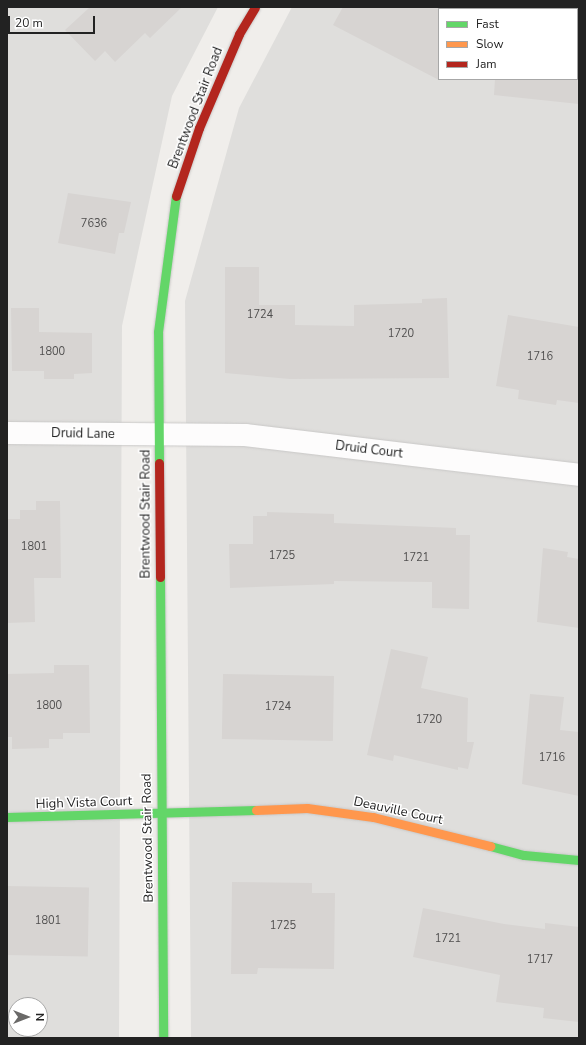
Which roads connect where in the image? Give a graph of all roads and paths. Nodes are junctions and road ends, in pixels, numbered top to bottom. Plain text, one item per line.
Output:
1 (255, 7) edge
2 (7, 433) edge
3 (158, 435) junction
4 (579, 475) edge
5 (161, 813) junction
6 (7, 818) edge
7 (579, 860) edge
8 (163, 1038) edge

1 - 3 main road, Brentwood Stair Road
2 - 3 street, Druid Lane
3 - 4 street, Druid Court
3 - 5 main road, Brentwood Stair Road
5 - 6 main road, High Vista Court
5 - 7 main road, Deauville Court
5 - 8 main road, Brentwood Stair Road

